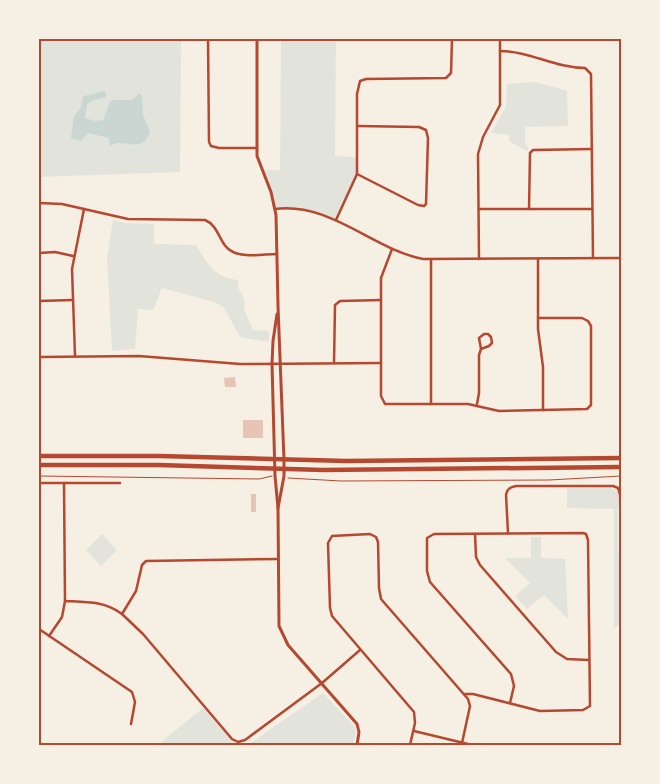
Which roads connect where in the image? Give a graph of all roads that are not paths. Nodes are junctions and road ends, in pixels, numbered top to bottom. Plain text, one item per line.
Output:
1 (208, 39) edge
2 (257, 39) edge
3 (452, 39) edge
4 (500, 39) edge
5 (500, 51) junction
6 (358, 126) junction
7 (257, 148) junction
8 (592, 149) junction
9 (357, 174) junction
10 (39, 203) edge
11 (275, 209) junction
12 (479, 209) junction
13 (529, 209) junction
14 (592, 209) junction
15 (84, 210) junction
16 (336, 220) junction
17 (392, 249) junction
18 (39, 252) edge
19 (277, 254) junction
20 (74, 256) junction
21 (592, 258) junction
22 (621, 258) edge
23 (479, 259) junction
24 (538, 259) junction
25 (431, 260) junction
26 (73, 300) junction
27 (380, 300) junction
28 (39, 301) edge
29 (278, 306) junction
30 (538, 318) junction
31 (481, 349) junction
32 (75, 356) junction
33 (39, 357) edge
34 (334, 363) junction
35 (381, 363) junction
36 (272, 364) junction
37 (280, 364) junction
38 (430, 404) junction
39 (476, 405) junction
40 (543, 410) junction
41 (39, 456) edge
42 (621, 458) edge
43 (276, 460) junction
44 (284, 460) junction
45 (39, 465) edge
46 (621, 467) edge
47 (275, 469) junction
48 (284, 469) junction
49 (39, 483) edge
50 (64, 483) junction
51 (120, 483) dead end
52 (278, 508) junction
53 (508, 533) junction
54 (476, 534) junction
55 (621, 554) edge
56 (278, 559) junction
57 (65, 601) junction
58 (122, 614) junction
59 (39, 629) edge
60 (49, 636) junction
61 (360, 650) junction
62 (590, 660) junction
63 (322, 683) junction
64 (465, 694) junction
65 (510, 703) junction
66 (131, 724) dead end
67 (414, 731) junction
68 (462, 743) junction
69 (358, 745) edge
70 (410, 745) edge
71 (472, 745) edge

1 - 7 street
2 - 7 street
3 - 6 street
4 - 5 street
5 - 8 street
5 - 12 street
6 - 9 street
6 - 9 street
7 - 11 street
8 - 13 street
8 - 14 street
9 - 16 street
10 - 15 street
11 - 16 street
11 - 19 street
12 - 13 street
12 - 23 street
13 - 14 street
14 - 21 street
15 - 19 street
15 - 20 street
16 - 17 street
17 - 25 street
17 - 27 street
18 - 20 street
19 - 29 street
20 - 26 street
21 - 22 street
21 - 24 street
23 - 24 street
23 - 25 street
24 - 30 street
25 - 38 street
26 - 28 street
26 - 32 street
27 - 34 street
27 - 35 street
29 - 36 street
29 - 37 street
30 - 40 street
30 - 40 street
31 - 31 street
31 - 39 street
32 - 33 street
32 - 36 street
34 - 35 street
34 - 37 street
35 - 38 street
36 - 37 street
36 - 43 street
37 - 44 street
38 - 39 street
39 - 40 street
41 - 43 highway
42 - 44 highway
43 - 44 highway
43 - 47 street
44 - 48 street
45 - 47 highway
46 - 48 highway
47 - 48 highway
47 - 52 street
48 - 52 street
49 - 50 street
50 - 51 street
50 - 57 street
52 - 56 street
53 - 54 street
53 - 55 street
53 - 62 street
54 - 62 street
54 - 65 street
56 - 58 street
56 - 63 street
57 - 58 street
57 - 60 street
58 - 63 street
59 - 60 street
60 - 66 street
61 - 63 street
61 - 64 street
61 - 67 street
62 - 65 street
63 - 69 street
64 - 65 street
64 - 68 street
67 - 68 street
67 - 70 street
68 - 71 street

